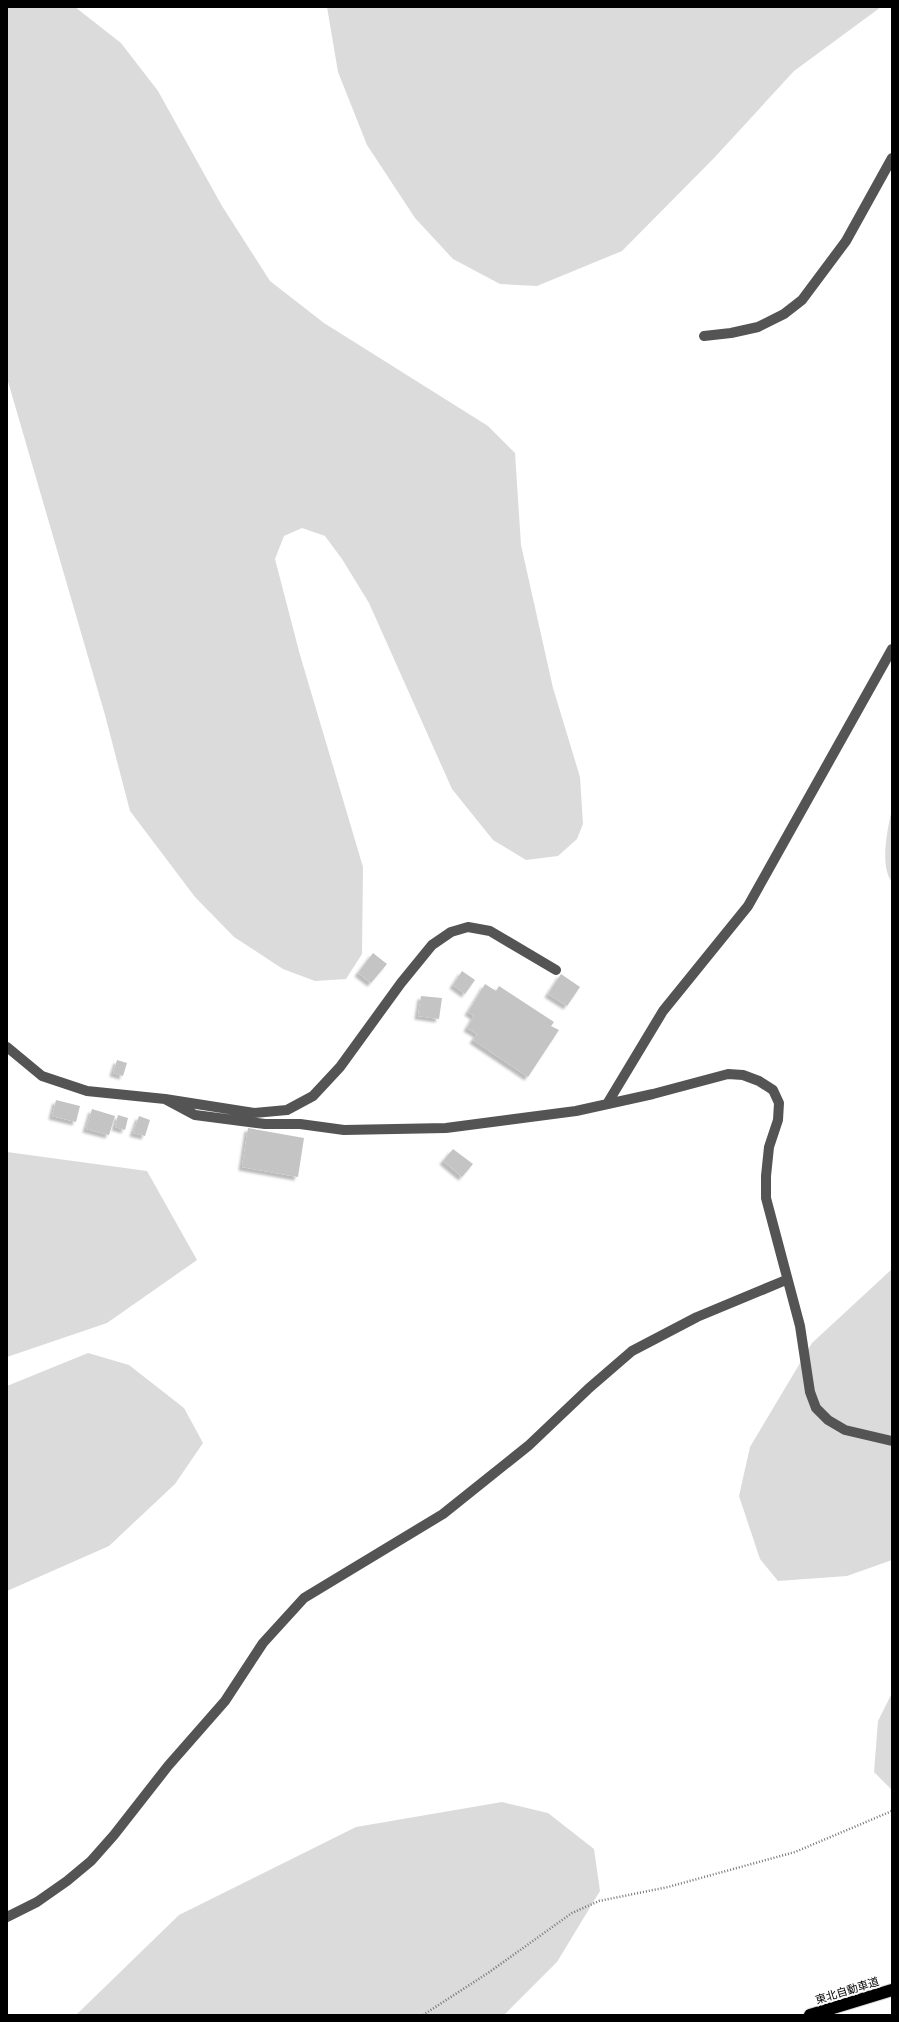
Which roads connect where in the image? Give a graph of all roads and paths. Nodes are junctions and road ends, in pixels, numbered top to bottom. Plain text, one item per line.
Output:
1 (892, 158) edge
2 (704, 336) dead end
3 (892, 649) edge
4 (556, 970) dead end
5 (7, 1047) edge
6 (165, 1098) junction
7 (606, 1104) junction
8 (786, 1280) junction
9 (892, 1441) edge
10 (892, 1811) edge
11 (7, 1917) edge
12 (892, 1990) edge
13 (423, 2015) edge
14 (810, 2015) edge

1 - 2 street
3 - 7 street
4 - 6 street
5 - 6 street
6 - 7 street
7 - 8 street
8 - 9 street
8 - 11 street
10 - 13 path
12 - 14 highway, 東北自動車道

